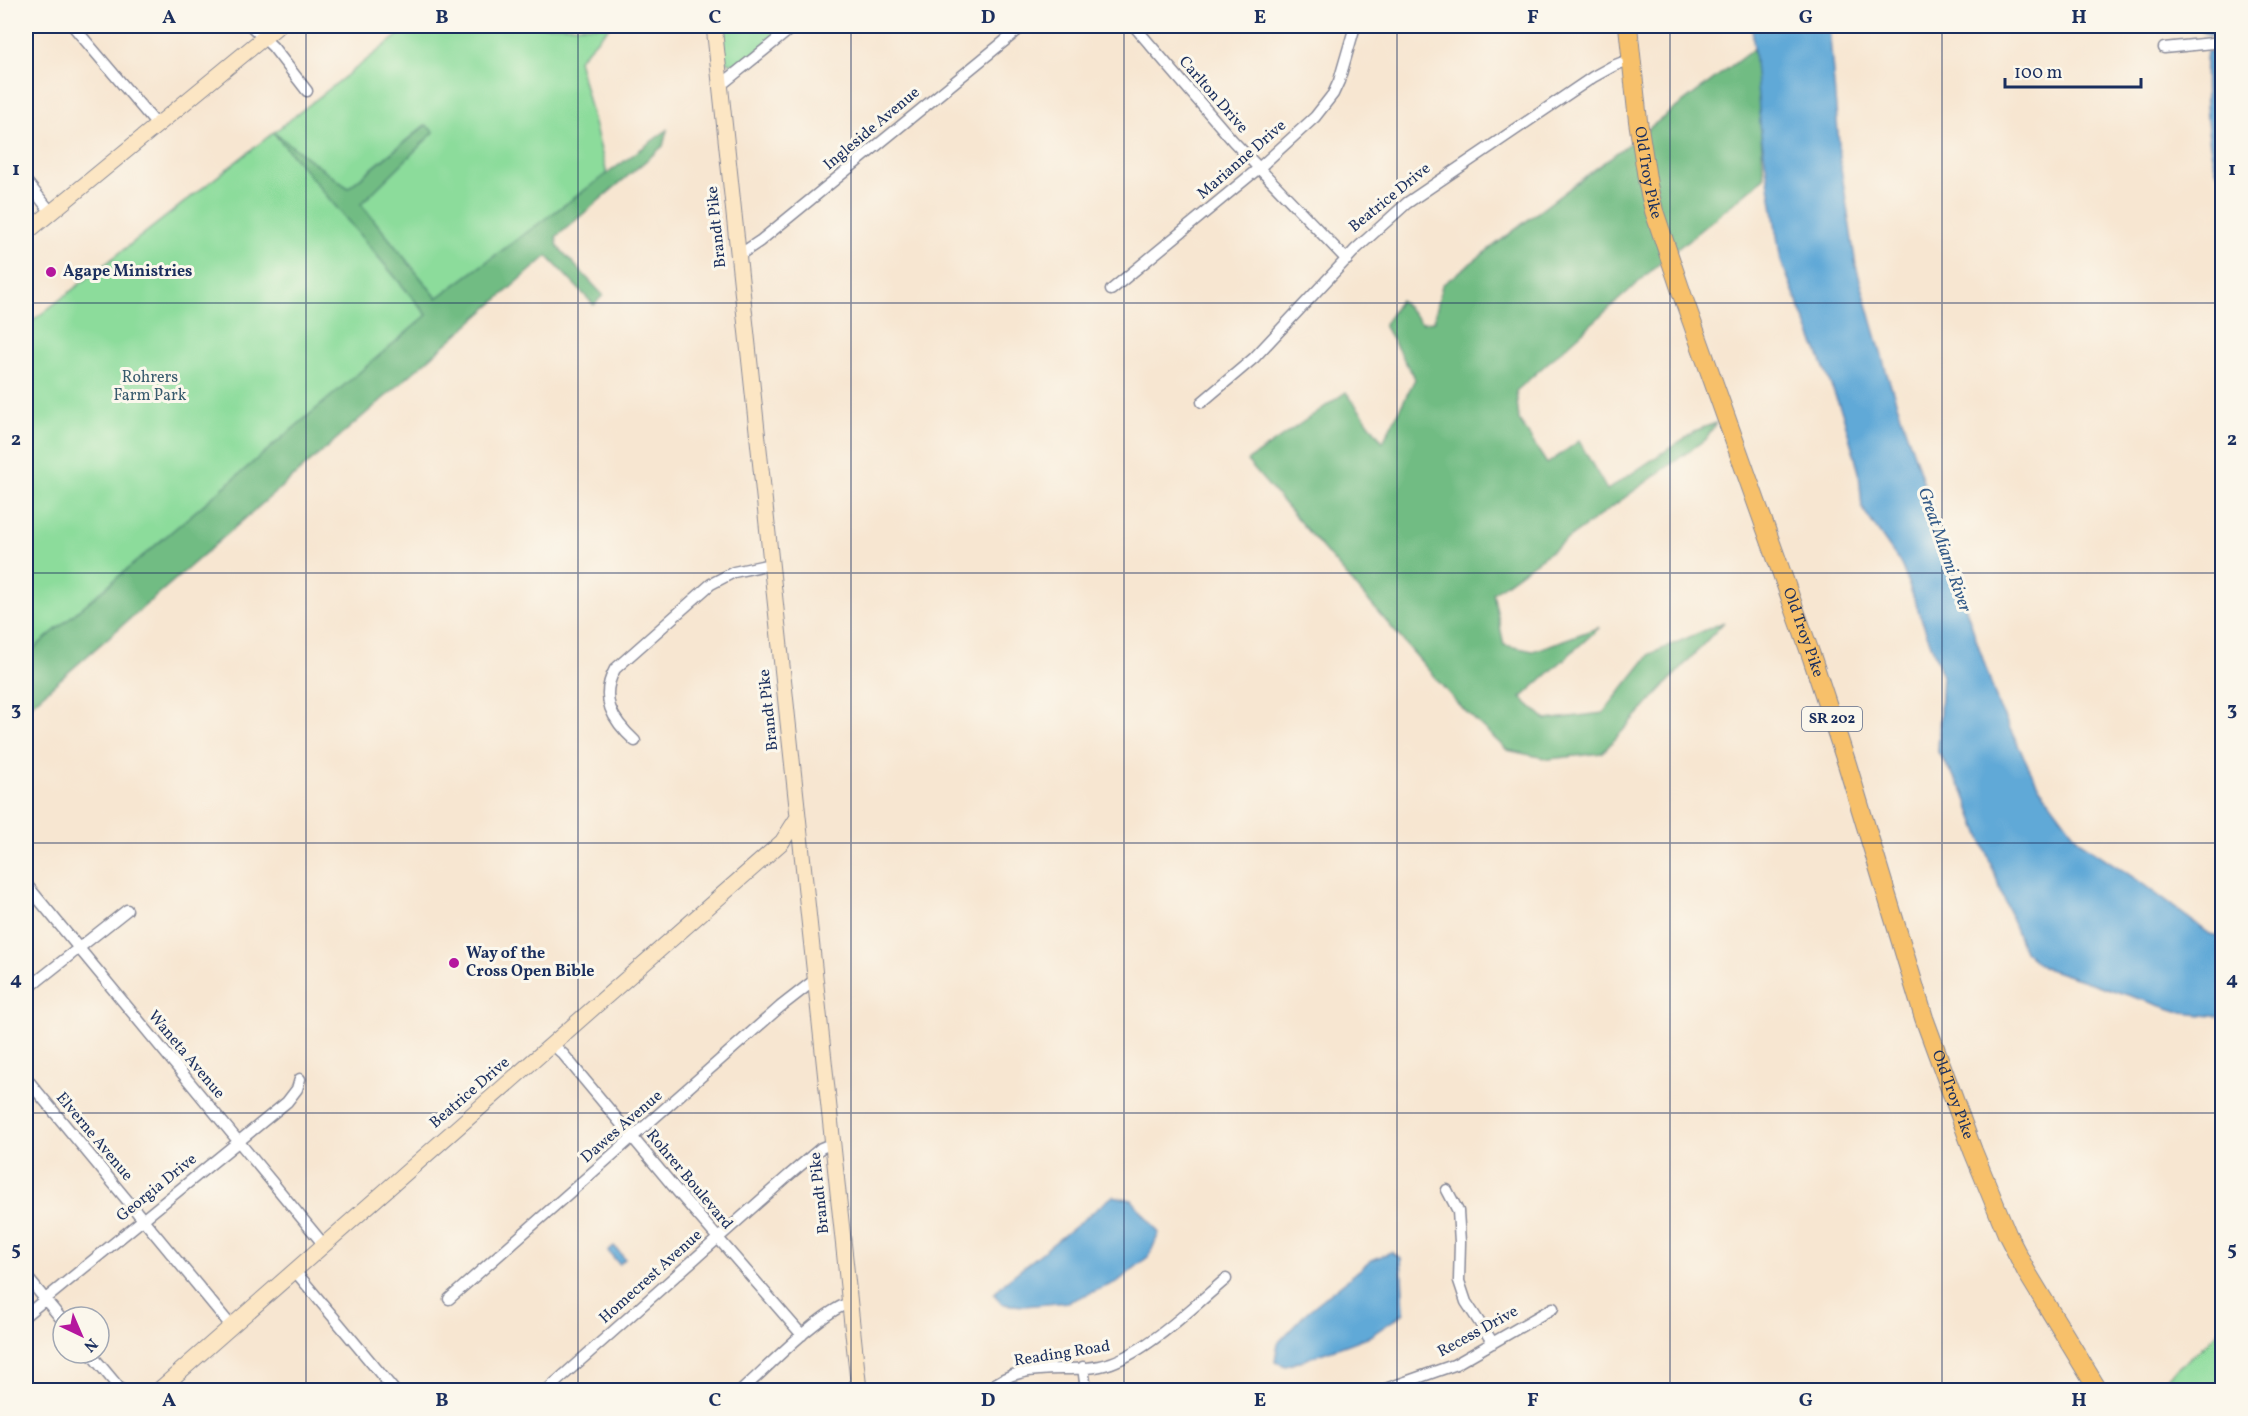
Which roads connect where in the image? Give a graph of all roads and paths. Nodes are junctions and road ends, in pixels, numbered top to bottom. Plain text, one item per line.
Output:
1 (73, 26) edge
2 (251, 26) edge
3 (278, 26) edge
4 (714, 26) edge
5 (794, 26) edge
6 (1023, 26) edge
7 (1134, 26) edge
8 (1355, 26) edge
9 (1628, 26) edge
10 (262, 38) junction
11 (2223, 42) edge
12 (2164, 48) dead end
13 (1631, 59) junction
14 (721, 85) junction
15 (308, 91) dead end
16 (157, 125) junction
17 (1258, 168) junction
18 (26, 181) edge
19 (51, 212) junction
20 (26, 233) edge
21 (739, 255) junction
22 (1347, 260) junction
23 (1111, 290) dead end
24 (1202, 402) dead end
25 (771, 564) junction
26 (635, 741) dead end
27 (798, 817) junction
28 (26, 884) edge
29 (127, 910) dead end
30 (78, 947) junction
31 (816, 979) junction
32 (26, 990) edge
33 (552, 1044) junction
34 (26, 1078) edge
35 (300, 1079) dead end
36 (633, 1137) junction
37 (238, 1142) junction
38 (833, 1143) junction
39 (1447, 1190) dead end
40 (143, 1220) junction
41 (718, 1238) junction
42 (324, 1245) junction
43 (295, 1271) junction
44 (26, 1276) edge
45 (1226, 1279) dead end
46 (45, 1299) junction
47 (449, 1299) dead end
48 (849, 1304) junction
49 (51, 1306) edge
50 (1553, 1308) dead end
51 (26, 1315) edge
52 (232, 1327) junction
53 (802, 1335) junction
54 (1493, 1342) junction
55 (100, 1365) edge
56 (1083, 1367) junction
57 (121, 1390) edge
58 (159, 1390) edge
59 (394, 1390) edge
60 (547, 1390) edge
61 (742, 1390) edge
62 (859, 1390) edge
63 (988, 1390) edge
64 (1086, 1390) edge
65 (1383, 1390) edge
66 (2098, 1390) edge

1 - 16 street
2 - 10 street
3 - 10 main road
4 - 14 main road, Brandt Pike
5 - 14 street
6 - 21 street, Ingleside Avenue
7 - 17 street, Carlton Drive
8 - 17 street, Marianne Drive
9 - 13 main road, Old Troy Pike / SR 202
10 - 15 street
10 - 16 main road
11 - 12 street
13 - 22 street, Beatrice Drive
13 - 66 main road, Old Troy Pike / SR 202
14 - 21 main road, Brandt Pike
16 - 19 main road
17 - 22 street, Carlton Drive
17 - 23 street, Marianne Drive
18 - 19 street
19 - 20 main road
21 - 25 main road, Brandt Pike
22 - 24 street, Beatrice Drive
25 - 26 street
25 - 27 main road, Brandt Pike
27 - 31 main road, Brandt Pike
27 - 33 main road, Beatrice Drive
28 - 30 street, Waneta Avenue
29 - 30 street
30 - 32 street
30 - 37 street, Waneta Avenue
31 - 36 street, Dawes Avenue
31 - 38 main road, Brandt Pike
33 - 36 street, Rohrer Boulevard
33 - 42 main road, Beatrice Drive
34 - 40 street, Elverne Avenue
35 - 37 street, Georgia Drive
36 - 41 street, Rohrer Boulevard
36 - 47 street, Dawes Avenue
37 - 40 street, Georgia Drive
37 - 42 street, Waneta Avenue
38 - 41 street, Homecrest Avenue
38 - 48 main road, Brandt Pike
39 - 54 street
40 - 46 street, Georgia Drive
40 - 52 street, Elverne Avenue
41 - 53 street, Rohrer Boulevard
41 - 60 street, Homecrest Avenue
42 - 43 main road, Beatrice Drive
43 - 52 main road, Beatrice Drive
43 - 59 street
44 - 46 street
45 - 56 street, Reading Road
46 - 49 street
46 - 51 street, Georgia Drive
48 - 53 street
48 - 62 main road, Brandt Pike
50 - 54 street, Recess Drive
52 - 58 main road, Beatrice Drive
53 - 61 street
54 - 65 street, Recess Drive
55 - 57 street
56 - 63 street, Reading Road
56 - 64 street

